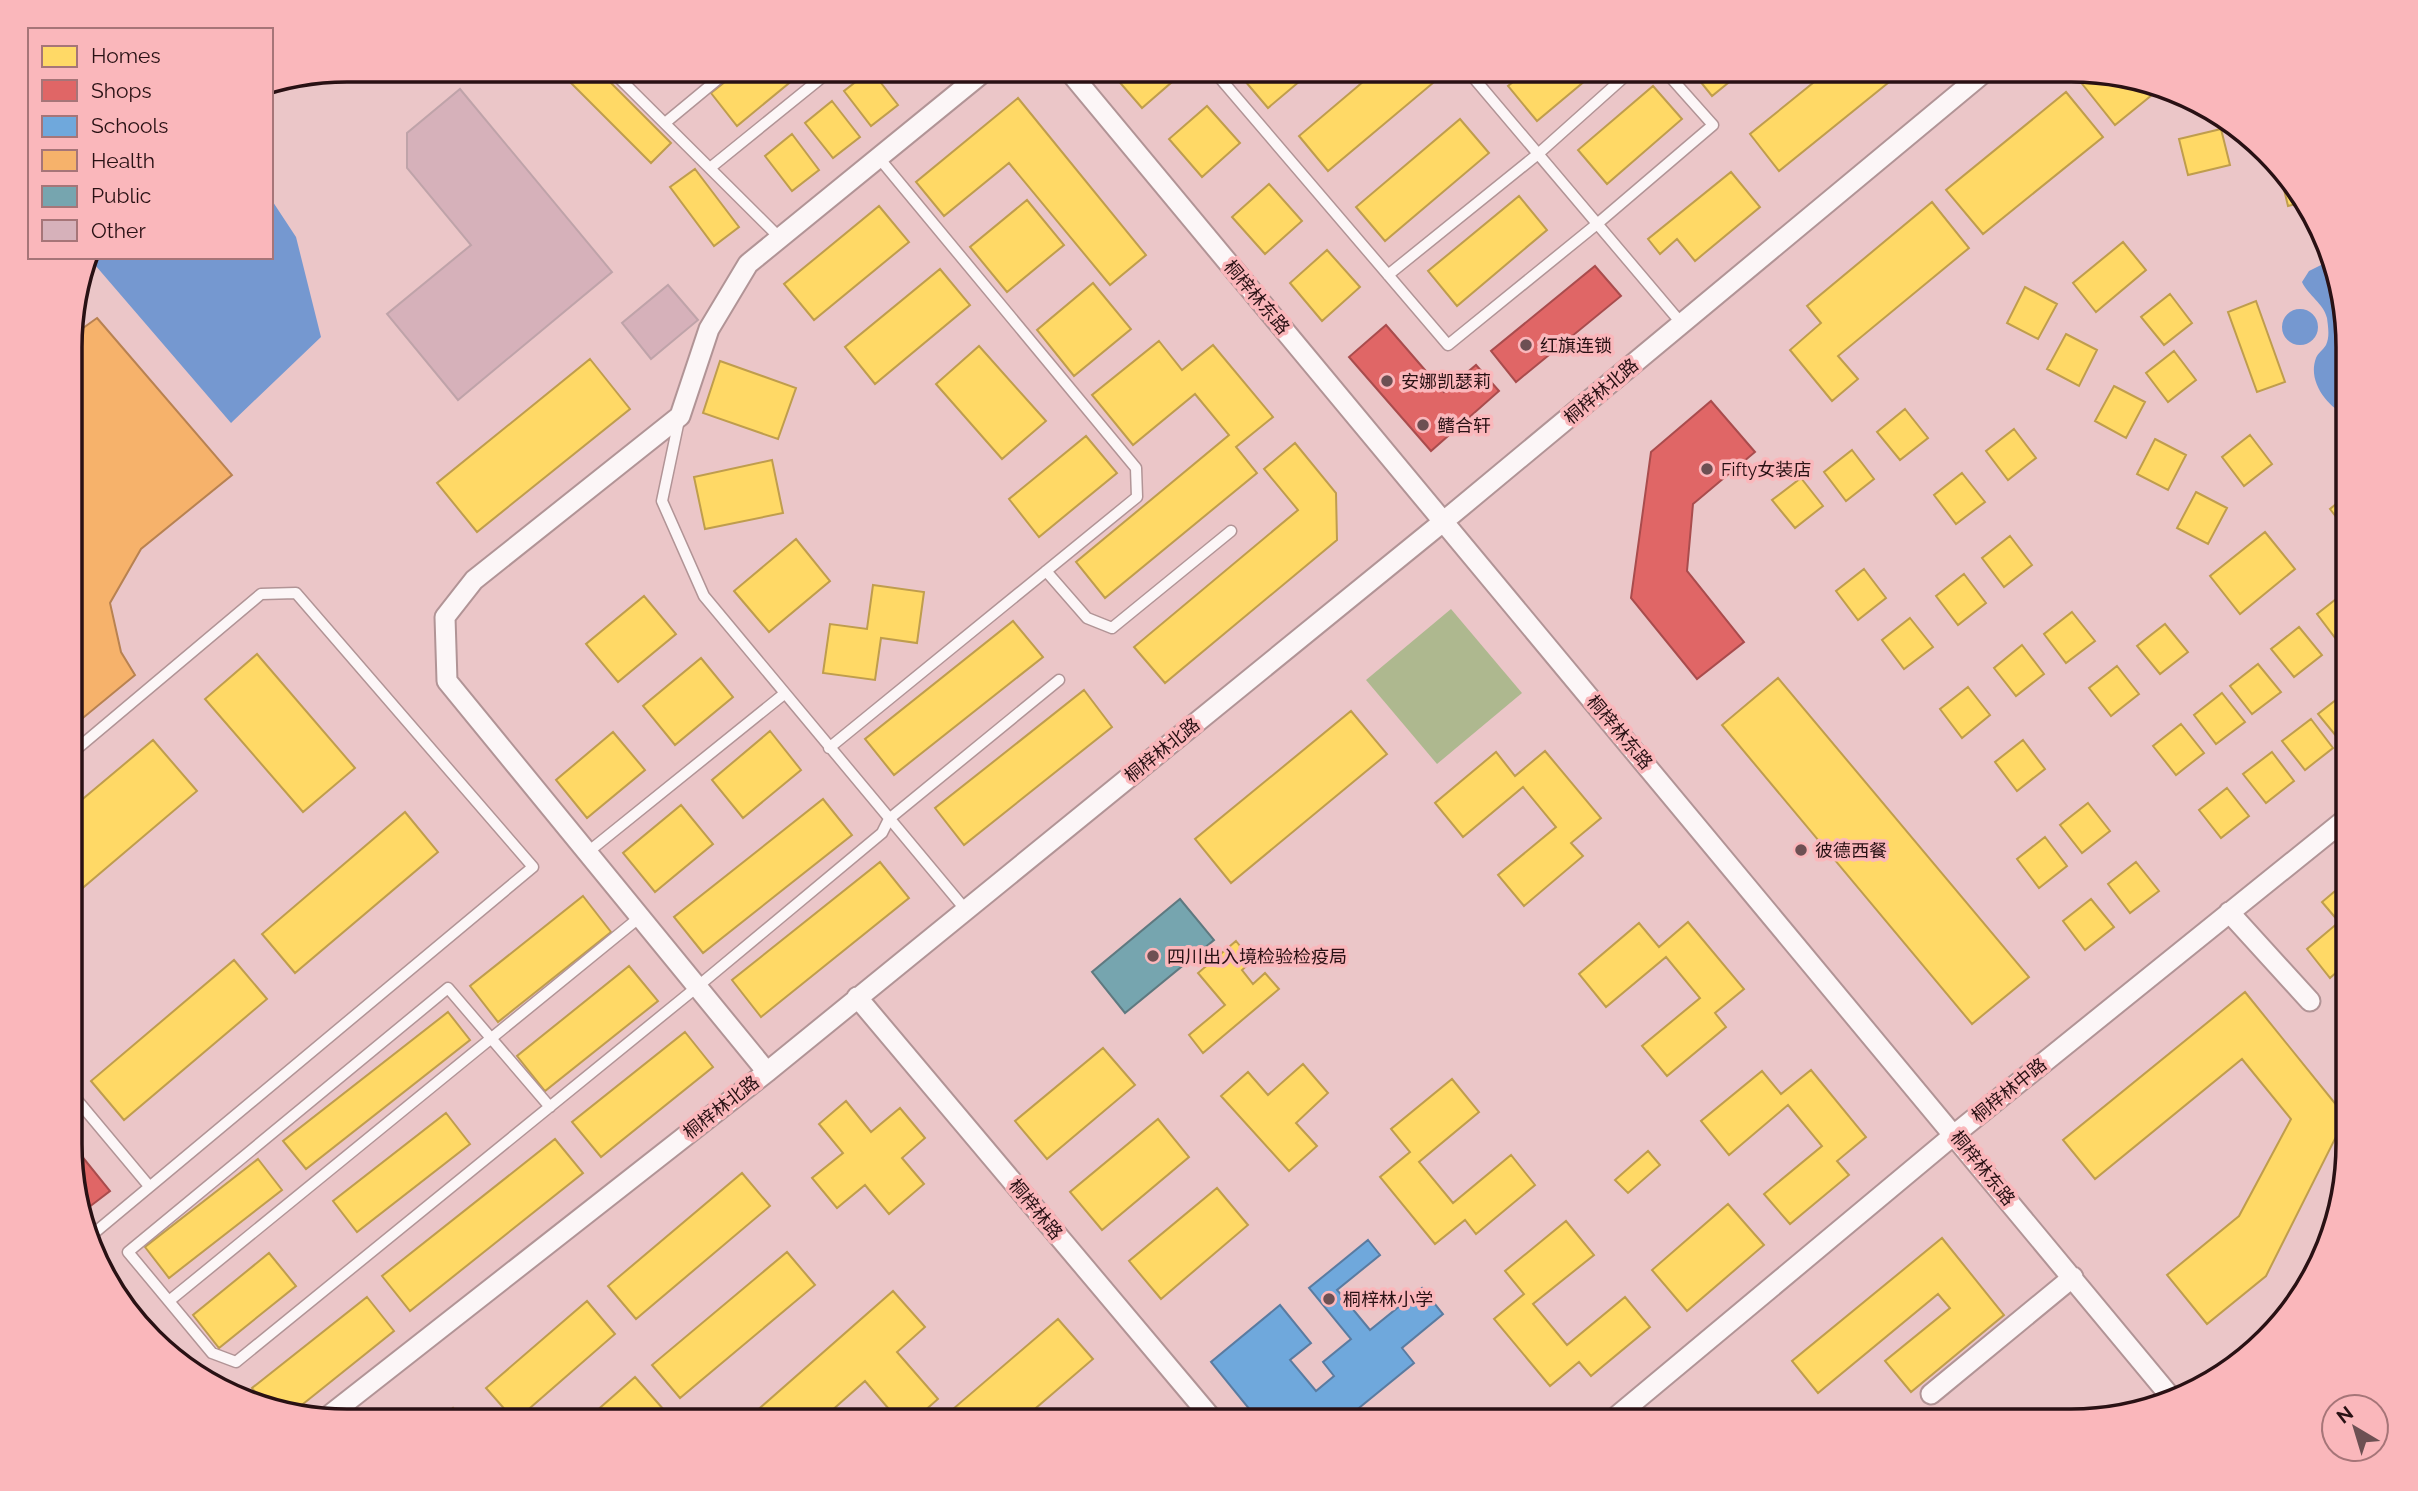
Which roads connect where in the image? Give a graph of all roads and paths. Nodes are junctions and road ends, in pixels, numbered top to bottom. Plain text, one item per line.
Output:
1 (623, 82) edge
2 (715, 82) edge
3 (816, 82) edge
4 (971, 82) edge
5 (1078, 82) edge
6 (1223, 82) edge
7 (1477, 82) edge
8 (1619, 82) edge
9 (1675, 82) edge
10 (1973, 82) edge
11 (665, 123) junction
12 (1538, 154) junction
13 (879, 158) junction
14 (710, 168) junction
15 (1597, 224) junction
16 (780, 238) junction
17 (1388, 275) junction
18 (1682, 324) junction
19 (680, 416) junction
20 (1444, 521) junction
21 (1231, 531) dead end
22 (1046, 571) junction
23 (1059, 680) dead end
24 (784, 694) junction
25 (82, 745) edge
26 (829, 748) junction
27 (889, 819) junction
28 (2336, 827) edge
29 (588, 852) junction
30 (965, 909) junction
31 (2229, 912) junction
32 (640, 918) junction
33 (697, 987) junction
34 (857, 997) junction
35 (2310, 1002) dead end
36 (492, 1039) junction
37 (767, 1072) junction
38 (82, 1106) edge
39 (550, 1107) junction
40 (1955, 1134) junction
41 (149, 1186) junction
42 (97, 1231) edge
43 (2073, 1278) junction
44 (169, 1301) junction
45 (2166, 1391) edge
46 (1931, 1394) dead end
47 (338, 1408) edge
48 (1204, 1409) edge
49 (1625, 1409) edge

1 - 11 lane
2 - 11 lane
3 - 14 lane
4 - 13 street
5 - 20 street, 桐梓林东路
6 - 17 lane
7 - 12 lane
8 - 12 lane
9 - 15 lane
10 - 18 street, 桐梓林北路
11 - 14 lane
12 - 15 lane
12 - 17 lane
13 - 16 street
13 - 22 lane
14 - 16 lane
15 - 17 lane
15 - 18 lane
16 - 19 street
18 - 20 street, 桐梓林北路
19 - 24 lane
19 - 29 street
20 - 30 street, 桐梓林北路
20 - 40 street, 桐梓林东路
21 - 22 lane
22 - 26 lane
23 - 27 lane
24 - 26 lane
24 - 29 lane
25 - 41 lane
26 - 27 lane
27 - 30 lane
27 - 33 lane
28 - 31 street, 桐梓林中路
29 - 32 street
30 - 34 street, 桐梓林北路
31 - 35 street
31 - 40 street, 桐梓林中路
32 - 33 street
32 - 36 lane
33 - 37 street
33 - 39 lane
34 - 37 street, 桐梓林北路
34 - 48 street, 桐梓林路
36 - 39 lane
36 - 44 lane
36 - 44 lane
37 - 47 street, 桐梓林北路
38 - 41 lane
39 - 44 lane
40 - 43 street, 桐梓林东路
40 - 49 street, 桐梓林中路
41 - 42 lane
43 - 45 street, 桐梓林东路
43 - 46 street

